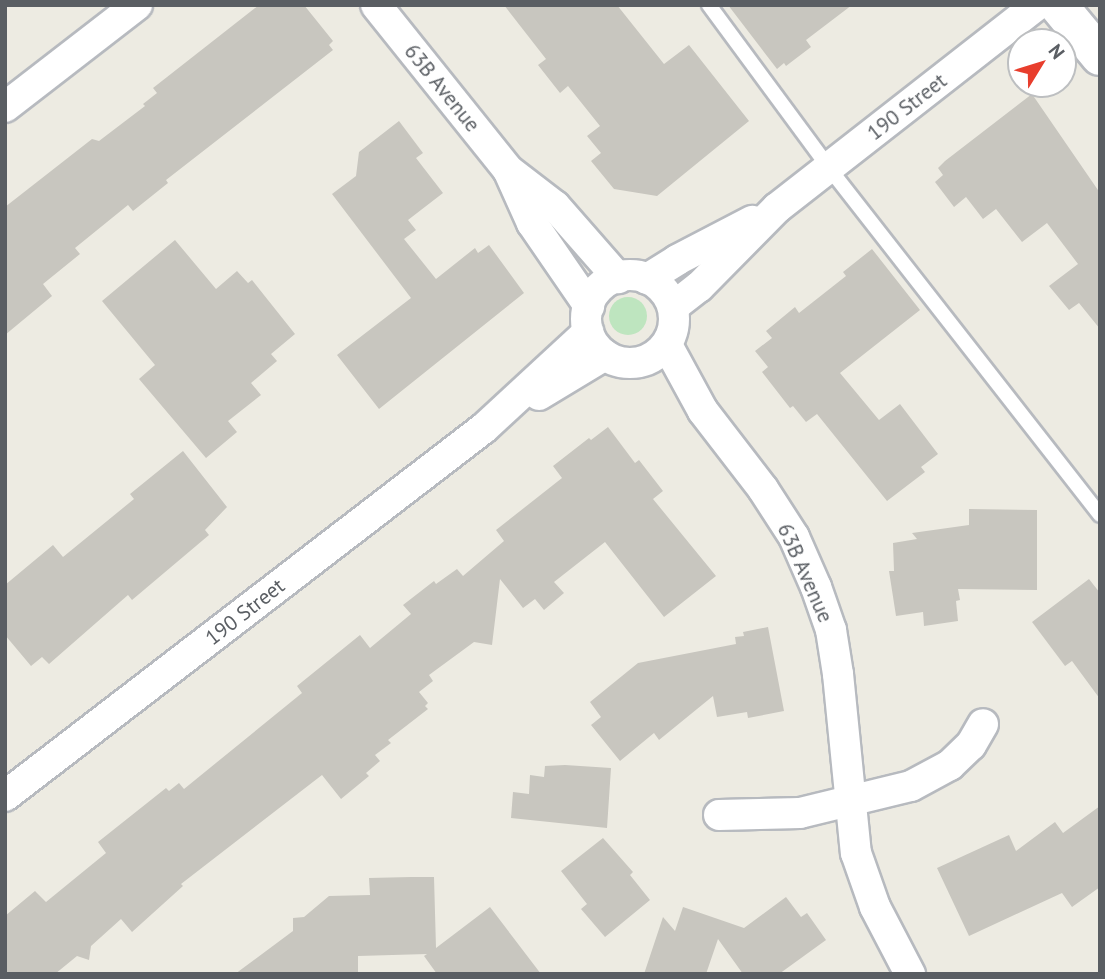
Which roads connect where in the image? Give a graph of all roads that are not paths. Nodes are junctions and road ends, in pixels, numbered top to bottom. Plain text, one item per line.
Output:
1 (137, 5) edge
2 (376, 5) edge
3 (709, 5) edge
4 (1037, 5) edge
5 (1058, 5) edge
6 (1100, 56) edge
7 (5, 107) edge
8 (829, 168) junction
9 (509, 170) junction
10 (777, 208) junction
11 (632, 279) junction
12 (673, 307) junction
13 (594, 331) junction
14 (667, 345) junction
15 (638, 362) junction
16 (702, 411) junction
17 (1100, 514) edge
18 (984, 724) dead end
19 (5, 796) edge
20 (849, 800) junction
21 (719, 815) dead end
22 (910, 974) edge

1 - 7 street
2 - 9 street, 63B Avenue
3 - 8 lane
4 - 8 street, 190 Street
5 - 6 main road
8 - 10 street, 190 Street
8 - 17 lane
9 - 11 street, 63B Avenue
9 - 13 street, 63B Avenue
10 - 11 street, 190 Street
10 - 12 street, 190 Street
11 - 12 street
11 - 13 street
12 - 14 street
13 - 15 street
13 - 19 street, 190 Street
14 - 15 street
14 - 16 street, 63B Avenue
15 - 16 street, 63B Avenue
16 - 20 street, 63B Avenue
18 - 20 street
20 - 21 street
20 - 22 street, 63B Avenue

